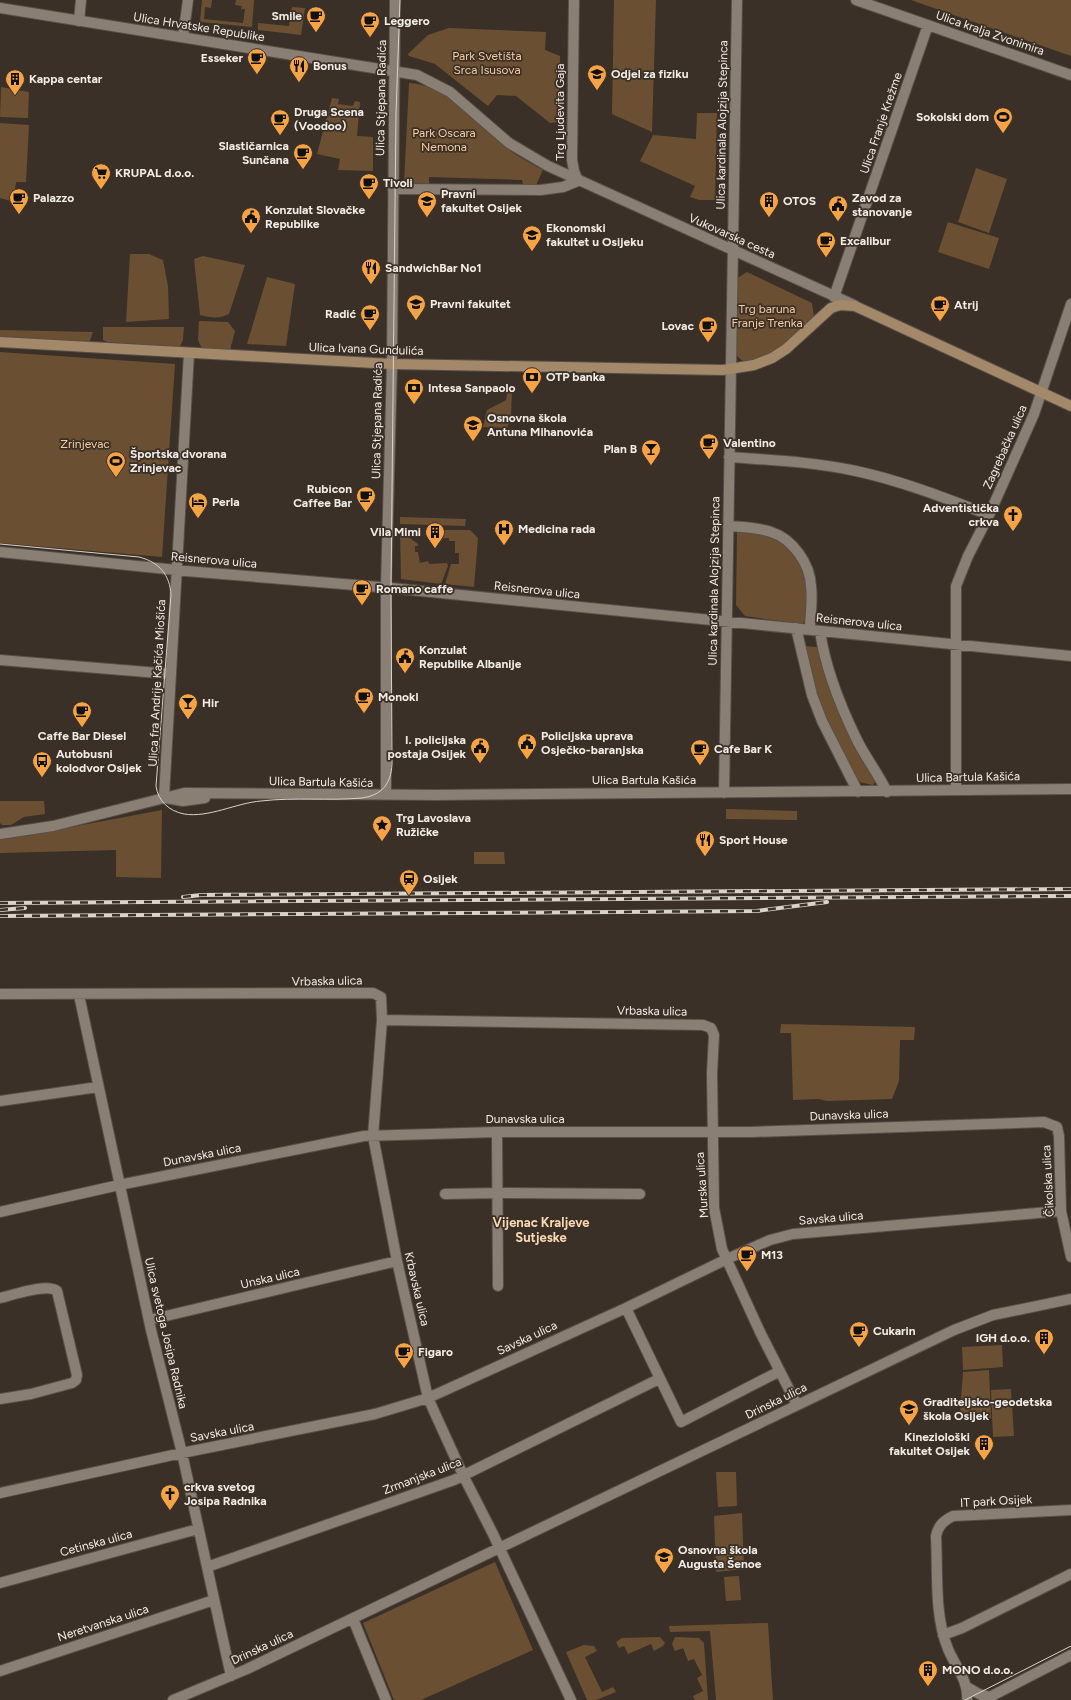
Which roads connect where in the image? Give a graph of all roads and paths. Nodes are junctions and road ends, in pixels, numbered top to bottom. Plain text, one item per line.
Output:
1 (82, 0) edge
2 (188, 0) edge
3 (395, 0) edge
4 (574, 0) edge
5 (737, 0) edge
6 (856, 0) edge
7 (0, 8) edge
8 (79, 21) junction
9 (928, 25) junction
10 (183, 37) junction
11 (395, 70) junction
12 (1071, 75) edge
13 (578, 180) junction
14 (393, 189) junction
15 (733, 251) junction
16 (834, 297) junction
17 (1071, 304) edge
18 (855, 306) junction
19 (0, 342) edge
20 (189, 353) junction
21 (392, 364) junction
22 (731, 369) junction
23 (1042, 393) junction
24 (1071, 406) edge
25 (729, 457) junction
26 (989, 515) junction
27 (728, 526) junction
28 (0, 552) edge
29 (176, 570) junction
30 (386, 587) junction
31 (725, 622) junction
32 (796, 628) junction
33 (815, 630) junction
34 (956, 644) junction
35 (1071, 656) edge
36 (0, 660) edge
37 (171, 674) junction
38 (1071, 789) edge
39 (956, 790) junction
40 (858, 792) junction
41 (887, 792) junction
42 (724, 793) junction
43 (386, 795) junction
44 (164, 797) junction
45 (0, 834) edge
46 (0, 994) edge
47 (79, 995) junction
48 (382, 1020) junction
49 (703, 1025) joint
50 (98, 1087) junction
51 (0, 1101) edge
52 (1057, 1127) joint
53 (497, 1132) junction
54 (712, 1132) junction
55 (373, 1136) junction
56 (119, 1185) junction
57 (498, 1193) junction
58 (445, 1194) dead end
59 (640, 1194) dead end
60 (0, 1212) edge
61 (1061, 1212) junction
62 (1071, 1257) edge
63 (727, 1258) junction
64 (397, 1261) junction
65 (498, 1286) dead end
66 (0, 1298) edge
67 (1071, 1299) edge
68 (626, 1308) junction
69 (149, 1320) junction
70 (780, 1371) junction
71 (659, 1379) junction
72 (428, 1398) junction
73 (0, 1399) edge
74 (797, 1405) junction
75 (182, 1453) junction
76 (463, 1475) junction
77 (0, 1493) edge
78 (1071, 1510) edge
79 (198, 1529) junction
80 (500, 1548) junction
81 (207, 1567) junction
82 (1071, 1574) edge
83 (0, 1583) edge
84 (214, 1600) junction
85 (353, 1619) junction
86 (943, 1635) junction
87 (1071, 1655) edge
88 (0, 1671) edge
89 (231, 1676) junction
90 (967, 1687) junction
91 (987, 1698) edge
92 (179, 1699) edge
93 (386, 1700) edge
94 (570, 1700) edge
95 (967, 1700) edge

1 - 8 street
2 - 10 street
3 - 11 street, Ulica Stjepana Radića
4 - 13 street, Trg Ljudevita Gaja
5 - 15 street, Ulica kardinala Alojzija Stepinca
6 - 9 street, Ulica kralja Zvonimira
7 - 8 street, Ulica Hrvatske Republike
8 - 10 street, Ulica Hrvatske Republike
9 - 12 street, Ulica kralja Zvonimira
9 - 16 street, Ulica Franje Krežme
10 - 11 street, Ulica Hrvatske Republike
11 - 13 street, Vukovarska cesta
11 - 14 street, Ulica Stjepana Radića
13 - 14 street
13 - 15 street, Vukovarska cesta
14 - 21 street, Ulica Stjepana Radića
15 - 16 street, Vukovarska cesta
15 - 22 street
16 - 18 street, Vukovarska cesta
17 - 23 street, Zagrebačka ulica
18 - 22 main road, Ulica Ivana Gundulića
18 - 23 main road, Vukovarska cesta
19 - 20 main road, Ulica Ivana Gundulića
20 - 21 main road, Ulica Ivana Gundulića
20 - 29 street
21 - 22 main road, Ulica Ivana Gundulića
21 - 30 street, Ulica Stjepana Radića
22 - 25 street, Ulica kardinala Alojzija Stepinca
23 - 24 main road, Vukovarska cesta
23 - 26 street, Zagrebačka ulica
25 - 26 street
25 - 27 street, Ulica kardinala Alojzija Stepinca
26 - 34 street, Zagrebačka ulica
27 - 31 street, Ulica kardinala Alojzija Stepinca
27 - 33 street
28 - 29 street, Reisnerova ulica
29 - 30 street, Reisnerova ulica
29 - 37 street, Ulica fra Andrije Kačića Miošića
30 - 31 street, Reisnerova ulica
30 - 43 street, Ulica Stjepana Radića
31 - 32 street, Reisnerova ulica
31 - 42 street, Ulica kardinala Alojzija Stepinca
32 - 33 street, Reisnerova ulica
32 - 40 street
33 - 34 street, Reisnerova ulica
33 - 41 street
34 - 35 street, Reisnerova ulica
34 - 39 street, Zagrebačka ulica
36 - 37 street
37 - 44 street, Ulica fra Andrije Kačića Miošića
38 - 39 street, Ulica Bartula Kašića
39 - 41 street, Ulica Bartula Kašića
40 - 41 street, Ulica Bartula Kašića
40 - 42 street, Ulica Bartula Kašića
42 - 43 street, Ulica Bartula Kašića
43 - 44 street, Ulica Bartula Kašića
44 - 45 street, Ulica Bartula Kašića
46 - 47 street, Vrbaska ulica
47 - 48 street, Vrbaska ulica
47 - 50 street, Ulica svetoga Josipa Radnika
48 - 49 street, Vrbaska ulica
48 - 55 street, Krbavska ulica
49 - 54 street, Murska ulica
50 - 51 street
50 - 56 street, Ulica svetoga Josipa Radnika
52 - 54 street, Dunavska ulica
52 - 61 street, Čikolska ulica
53 - 54 street, Dunavska ulica
53 - 55 street, Dunavska ulica
53 - 57 street
54 - 63 street, Murska ulica
55 - 56 street, Dunavska ulica
55 - 64 street, Krbavska ulica
56 - 60 street, Dunavska ulica
56 - 69 street, Ulica svetoga Josipa Radnika
57 - 58 street
57 - 59 street
57 - 65 street
61 - 62 street, Čikolska ulica
61 - 63 street, Savska ulica
63 - 68 street, Savska ulica
63 - 70 street, Murska ulica
64 - 69 street, Unska ulica
64 - 72 street, Krbavska ulica
66 - 73 street
67 - 74 street, Drinska ulica
68 - 71 street
68 - 72 street, Savska ulica
69 - 75 street, Ulica svetoga Josipa Radnika
70 - 71 street
70 - 74 street, Murska ulica
71 - 76 street, Zrmanjska ulica
72 - 75 street, Savska ulica
72 - 76 street, Krbavska ulica
74 - 80 street, Drinska ulica
75 - 77 street, Savska ulica
75 - 79 street, Ulica svetoga Josipa Radnika
76 - 80 street, Krbavska ulica
76 - 81 street, Zrmanjska ulica
78 - 86 street, IT park Osijek
79 - 81 street, Ulica svetoga Josipa Radnika
79 - 83 street, Cetinska ulica
80 - 85 street, Drinska ulica
80 - 94 street
81 - 84 street, Ulica svetoga Josipa Radnika
82 - 86 street
84 - 88 street, Neretvanska ulica
84 - 89 street, Ulica svetoga Josipa Radnika
85 - 89 street, Drinska ulica
85 - 93 street
86 - 90 street, IT park Osijek
87 - 91 street
89 - 92 street, Drinska ulica
90 - 91 street
90 - 95 street, IT park Osijek

